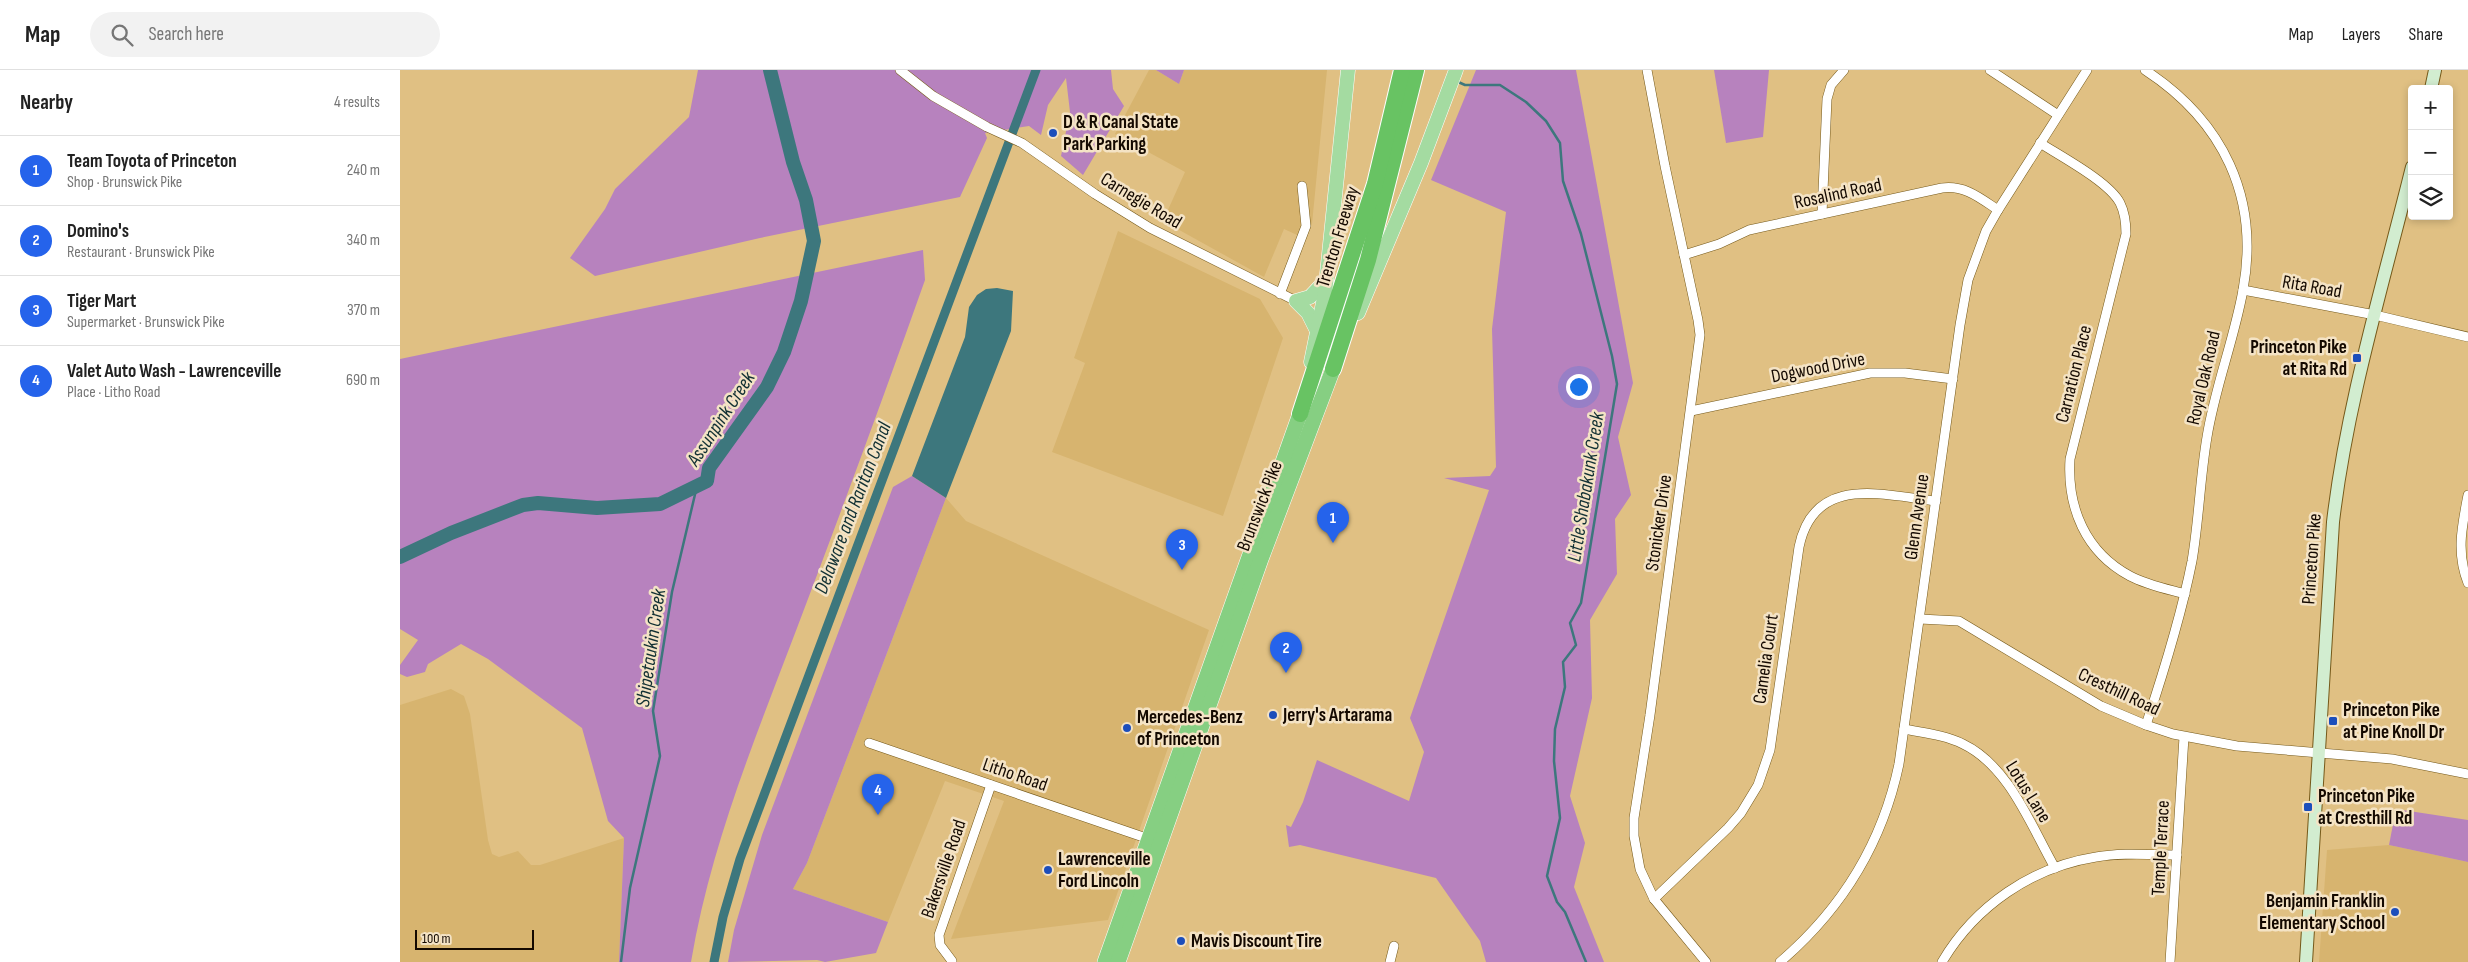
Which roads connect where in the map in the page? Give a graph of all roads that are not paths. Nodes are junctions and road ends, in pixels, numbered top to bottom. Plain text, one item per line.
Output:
1 (900, 70) edge
2 (1348, 70) edge
3 (1402, 70) edge
4 (1416, 70) edge
5 (1647, 70) edge
6 (1844, 70) edge
7 (1990, 70) edge
8 (2088, 70) edge
9 (2145, 70) edge
10 (2435, 70) edge
11 (1456, 72) edge
12 (2432, 85) edge
13 (2058, 115) junction
14 (2040, 143) junction
15 (2410, 175) edge
16 (1302, 186) dead end
17 (1998, 210) junction
18 (1822, 214) junction
19 (1684, 255) junction
20 (1326, 280) junction
21 (2243, 290) junction
22 (1280, 294) junction
23 (1296, 301) junction
24 (2375, 315) junction
25 (1317, 331) junction
26 (2468, 337) edge
27 (1333, 369) junction
28 (1952, 379) junction
29 (1691, 411) junction
30 (1300, 414) junction
31 (2468, 495) edge
32 (1936, 501) junction
33 (2468, 583) edge
34 (2186, 594) junction
35 (1920, 619) junction
36 (2146, 725) junction
37 (1904, 729) junction
38 (2184, 736) junction
39 (869, 743) dead end
40 (2320, 752) junction
41 (2468, 774) edge
42 (991, 785) junction
43 (1149, 839) junction
44 (2177, 856) junction
45 (2054, 868) junction
46 (1654, 899) junction
47 (1394, 946) dead end
48 (952, 961) edge
49 (1105, 962) edge
50 (1118, 962) edge
51 (1390, 962) edge
52 (1706, 962) edge
53 (1780, 962) edge
54 (1942, 962) edge
55 (2170, 962) edge
56 (2306, 962) edge

1 - 22 street, Carnegie Road
2 - 20 main road, Brunswick Pike
3 - 30 highway, Trenton Freeway
4 - 27 highway, Trenton Freeway
5 - 19 street, Stonicker Drive
6 - 18 street
7 - 13 street
8 - 13 street, Glenn Avenue
9 - 21 street, Royal Oak Road
10 - 12 main road
11 - 27 main road, Brunswick Pike
13 - 14 street, Glenn Avenue
14 - 17 street, Glenn Avenue
14 - 34 street, Carnation Place
15 - 24 main road, Princeton Pike
16 - 22 street
17 - 18 street, Rosalind Road
17 - 28 street, Glenn Avenue
18 - 19 street, Rosalind Road
19 - 29 street, Stonicker Drive
20 - 23 main road
20 - 25 main road, Brunswick Pike
21 - 24 street, Rita Road
21 - 34 street, Royal Oak Road
22 - 23 street, Carnegie Road
23 - 25 main road
24 - 26 street, Rita Road
24 - 40 main road, Princeton Pike
25 - 30 main road, Brunswick Pike
27 - 50 highway, Brunswick Pike
28 - 29 street, Dogwood Drive
28 - 32 street, Glenn Avenue
29 - 46 street, Stonicker Drive
30 - 43 highway, Brunswick Pike
31 - 33 street
32 - 35 street, Glenn Avenue
32 - 46 street, Camelia Court
34 - 36 street, Royal Oak Road
35 - 36 street, Cresthill Road
35 - 37 street, Glenn Avenue
36 - 38 street, Cresthill Road
37 - 45 street, Lotus Lane
37 - 53 street, Glenn Avenue
38 - 40 street, Cresthill Road
38 - 44 street, Temple Terrace
39 - 42 street, Litho Road
40 - 41 street, Cresthill Road
40 - 56 main road, Princeton Pike
42 - 43 street, Litho Road
42 - 48 street, Bakersville Road
43 - 49 highway, Brunswick Pike
44 - 45 street
44 - 55 street, Temple Terrace
45 - 54 street
46 - 52 street, Stonicker Drive
47 - 51 street

